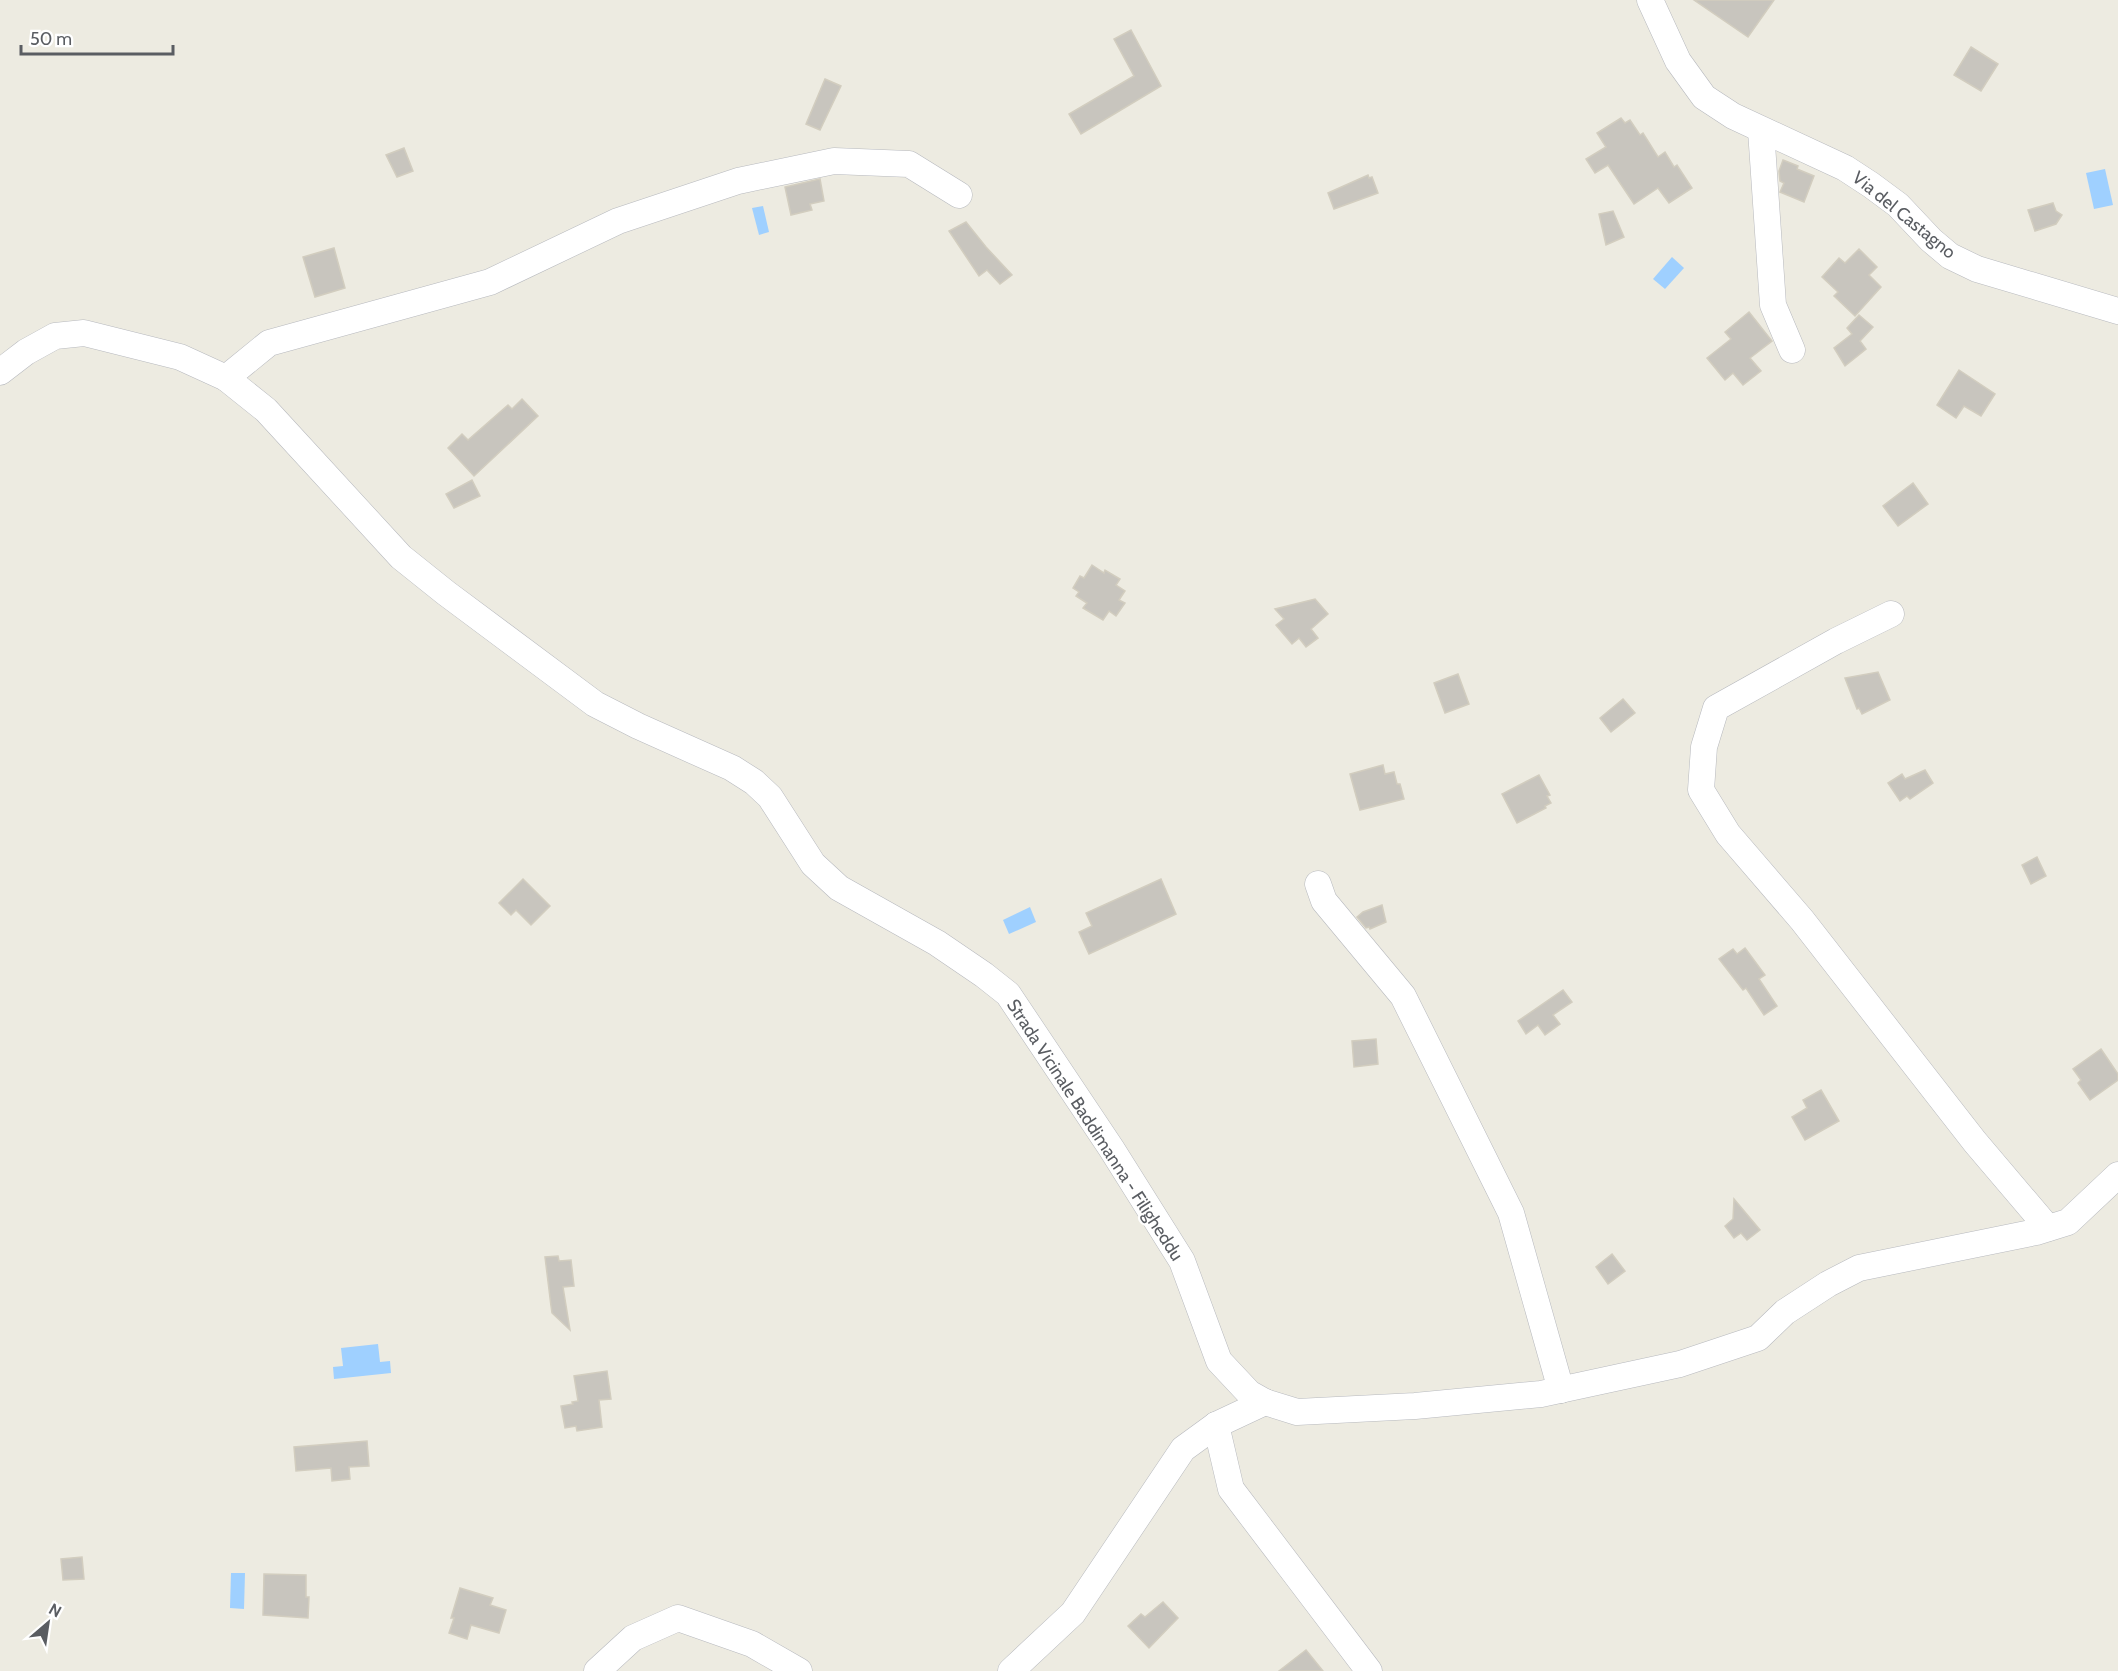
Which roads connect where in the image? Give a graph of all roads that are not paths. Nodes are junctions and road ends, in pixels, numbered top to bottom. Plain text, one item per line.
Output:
1 (1650, 0) edge
2 (1761, 130) junction
3 (959, 195) dead end
4 (2118, 311) edge
5 (1792, 350) dead end
6 (0, 372) edge
7 (226, 378) junction
8 (1891, 614) dead end
9 (1318, 884) dead end
10 (2118, 1175) edge
11 (2048, 1228) junction
12 (1561, 1390) junction
13 (1266, 1402) junction
14 (1216, 1425) junction
15 (597, 1671) edge
16 (799, 1671) edge
17 (1011, 1671) edge
18 (1369, 1671) edge

1 - 2 street, Via del Castagno
2 - 4 street, Via del Castagno
2 - 5 street
3 - 7 street
6 - 7 street, Strada Vicinale Baddimanna - Filigheddu
7 - 13 street, Strada Vicinale Baddimanna - Filigheddu
8 - 11 street
9 - 12 street
10 - 11 street, Strada Vicinale Baddimanna - Filigheddu
11 - 12 street, Strada Vicinale Baddimanna - Filigheddu
12 - 13 street, Strada Vicinale Baddimanna - Filigheddu
13 - 14 street
14 - 17 street
14 - 18 street
15 - 16 street

